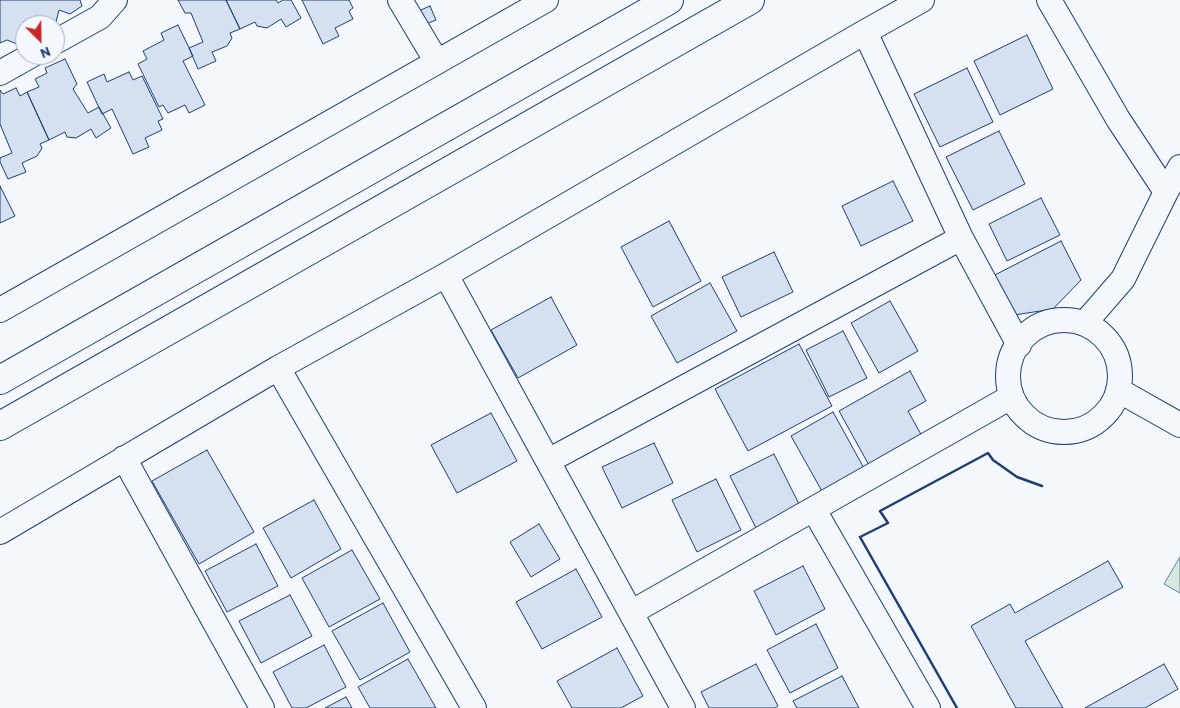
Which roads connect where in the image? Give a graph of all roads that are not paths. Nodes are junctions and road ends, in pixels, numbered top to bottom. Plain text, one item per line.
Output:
1 (115, 0) edge
2 (400, 0) edge
3 (546, 0) edge
4 (669, 0) edge
5 (750, 0) edge
6 (922, 0) edge
7 (1049, 0) edge
8 (865, 32) junction
9 (65, 36) edge
10 (437, 62) junction
11 (15, 65) edge
12 (0, 73) edge
13 (1180, 167) edge
14 (1166, 192) junction
15 (961, 238) junction
16 (446, 275) junction
17 (0, 310) edge
18 (1084, 324) junction
19 (1019, 345) junction
20 (278, 368) junction
21 (0, 380) edge
22 (1118, 390) junction
23 (1011, 397) junction
24 (1180, 425) edge
25 (0, 426) edge
26 (124, 458) junction
27 (548, 461) junction
28 (814, 510) junction
29 (0, 532) edge
30 (632, 612) junction
31 (254, 705) edge
32 (474, 708) edge
33 (683, 708) edge
34 (928, 708) edge

1 - 9 street
2 - 10 street
3 - 10 street
4 - 21 highway
5 - 25 highway
6 - 8 street
7 - 14 street
8 - 15 street
8 - 16 street
10 - 17 street
11 - 12 street
13 - 14 street
14 - 18 street
15 - 19 street
15 - 27 street
16 - 20 street
16 - 27 street
18 - 19 street
18 - 22 street
19 - 23 street
20 - 26 street
20 - 32 street
22 - 23 street
22 - 24 street
23 - 28 street
26 - 29 street
26 - 31 street
27 - 30 street
28 - 30 street
28 - 34 street
30 - 33 street

